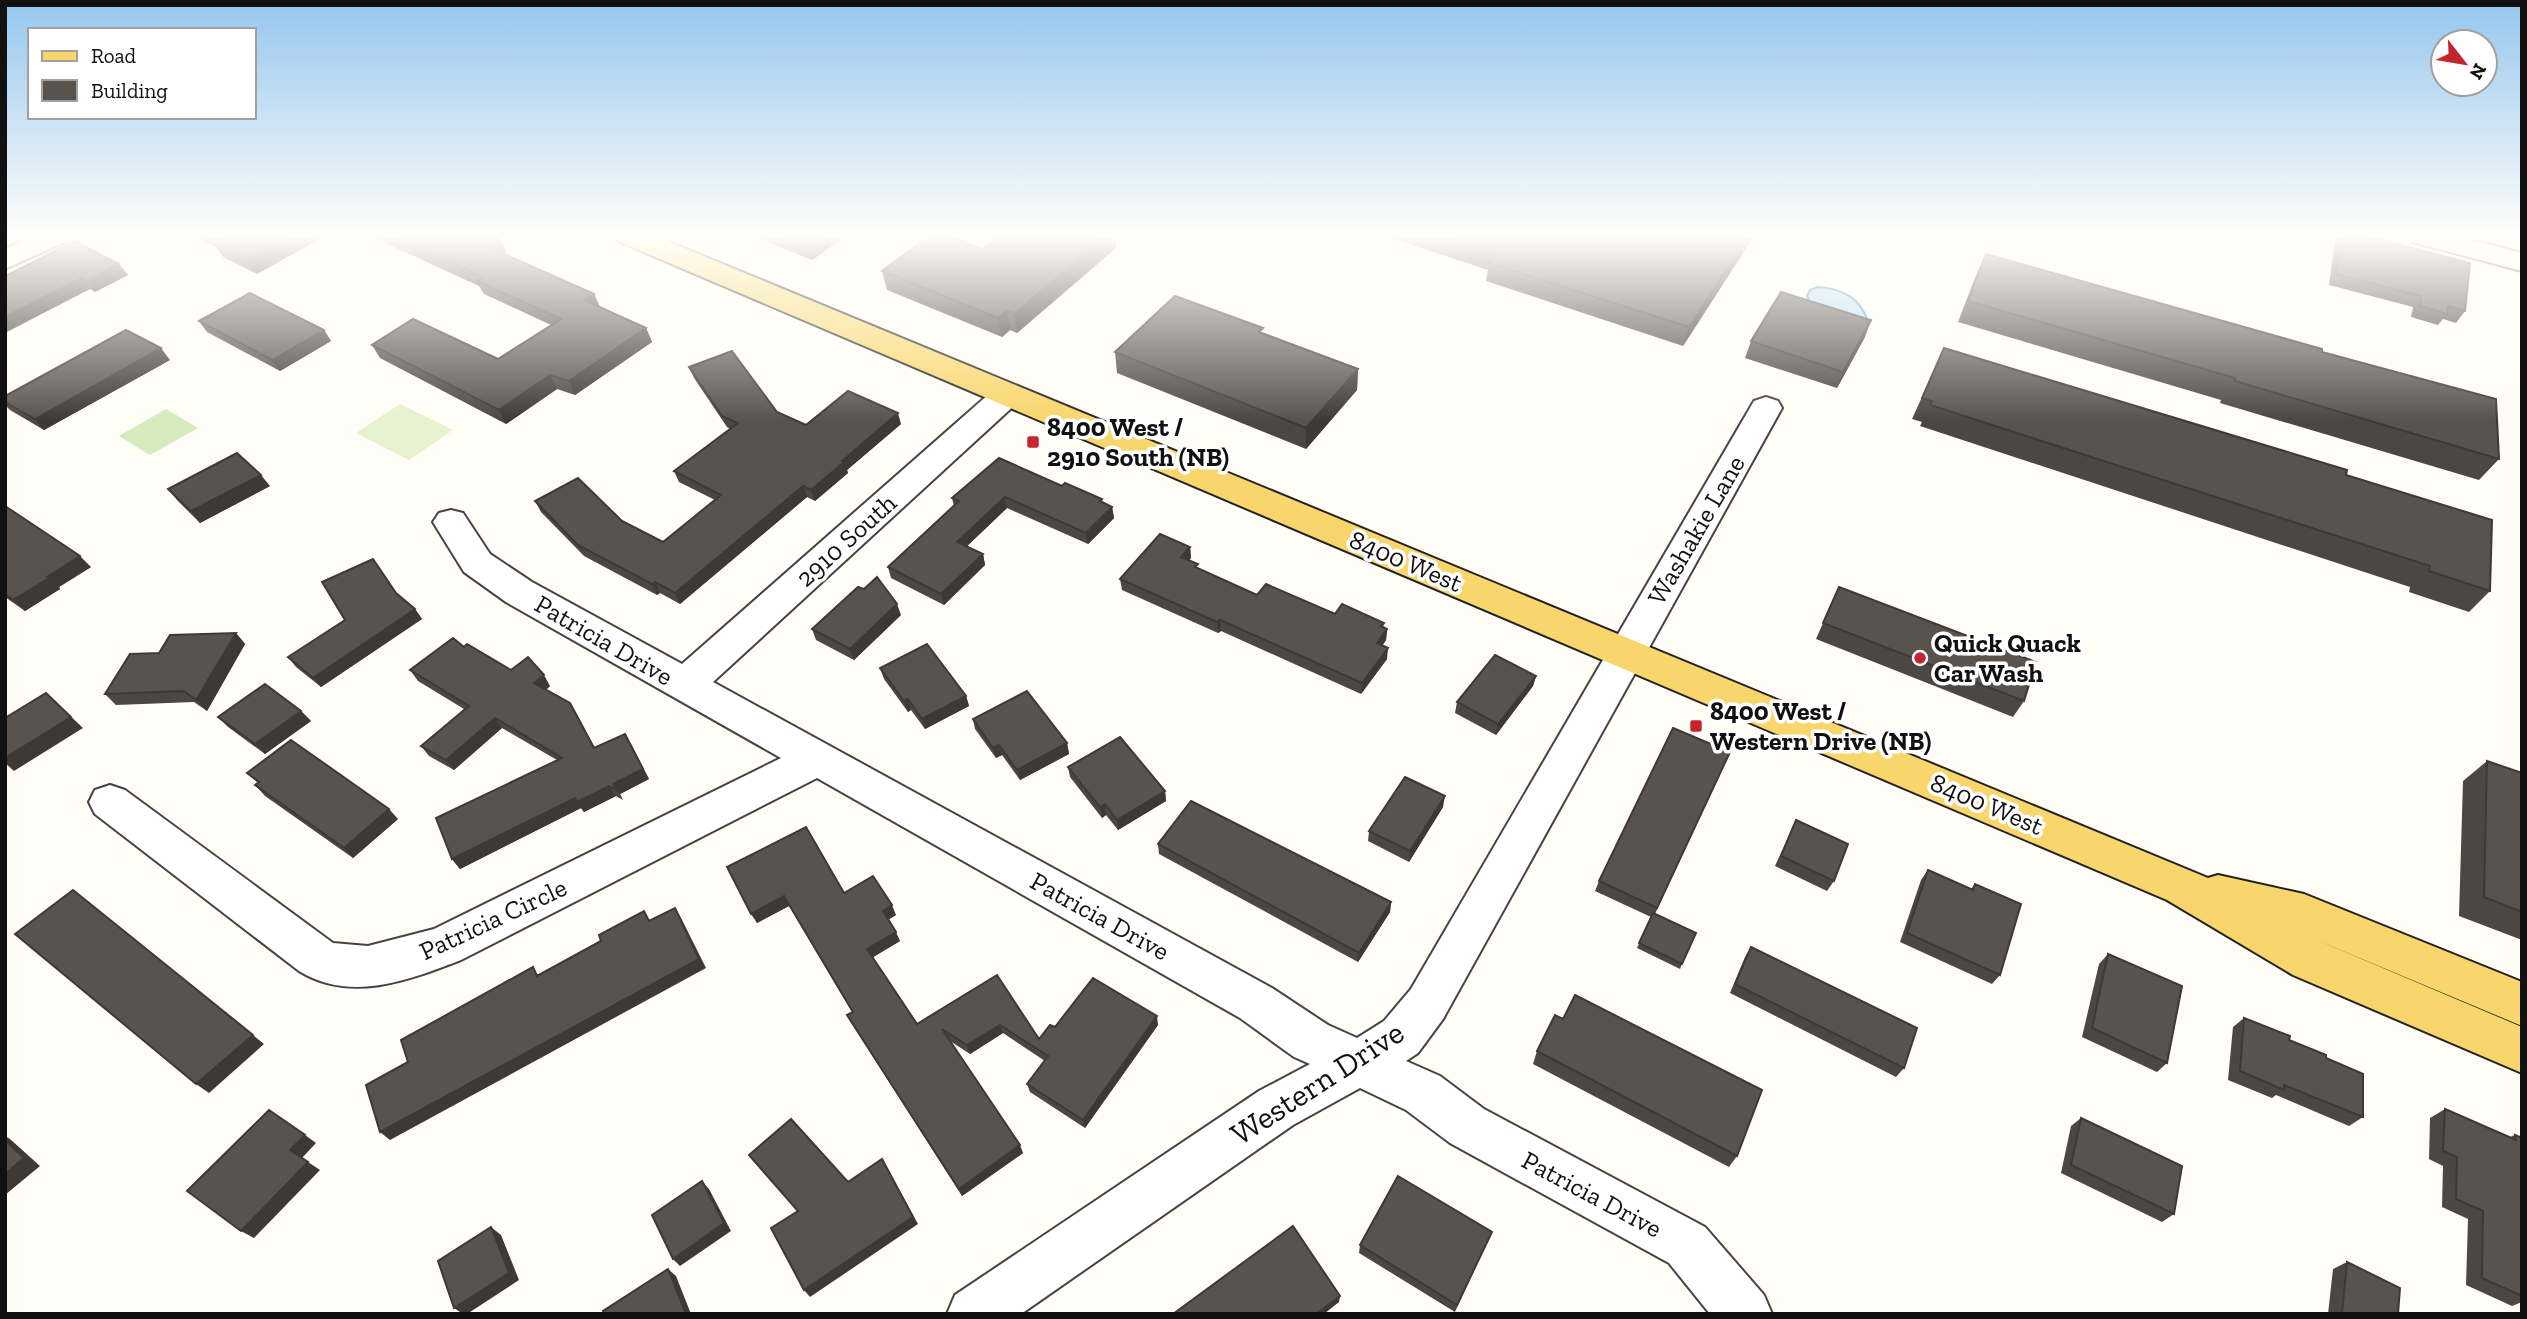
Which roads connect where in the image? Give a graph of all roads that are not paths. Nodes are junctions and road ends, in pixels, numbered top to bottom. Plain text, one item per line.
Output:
1 (777, 298) edge
2 (1008, 394) junction
3 (1766, 408) dead end
4 (451, 522) dead end
5 (1626, 652) junction
6 (684, 685) junction
7 (817, 759) junction
8 (110, 802) dead end
9 (2182, 886) junction
10 (2522, 1004) edge
11 (2522, 1050) edge
12 (1360, 1063) junction
13 (974, 1314) edge
14 (1745, 1314) edge

1 - 2 main road, 8400 West
2 - 5 main road, 8400 West
2 - 6 street, 2910 South
3 - 5 street, Washakie Lane
4 - 6 street, Patricia Drive
5 - 9 main road, 8400 West
5 - 12 street, Western Drive
6 - 7 street, Patricia Drive
7 - 8 street, Patricia Circle
7 - 12 street, Patricia Drive
9 - 10 main road, 8400 West
9 - 11 main road, 8400 West
12 - 13 street, Western Drive
12 - 14 street, Patricia Drive

